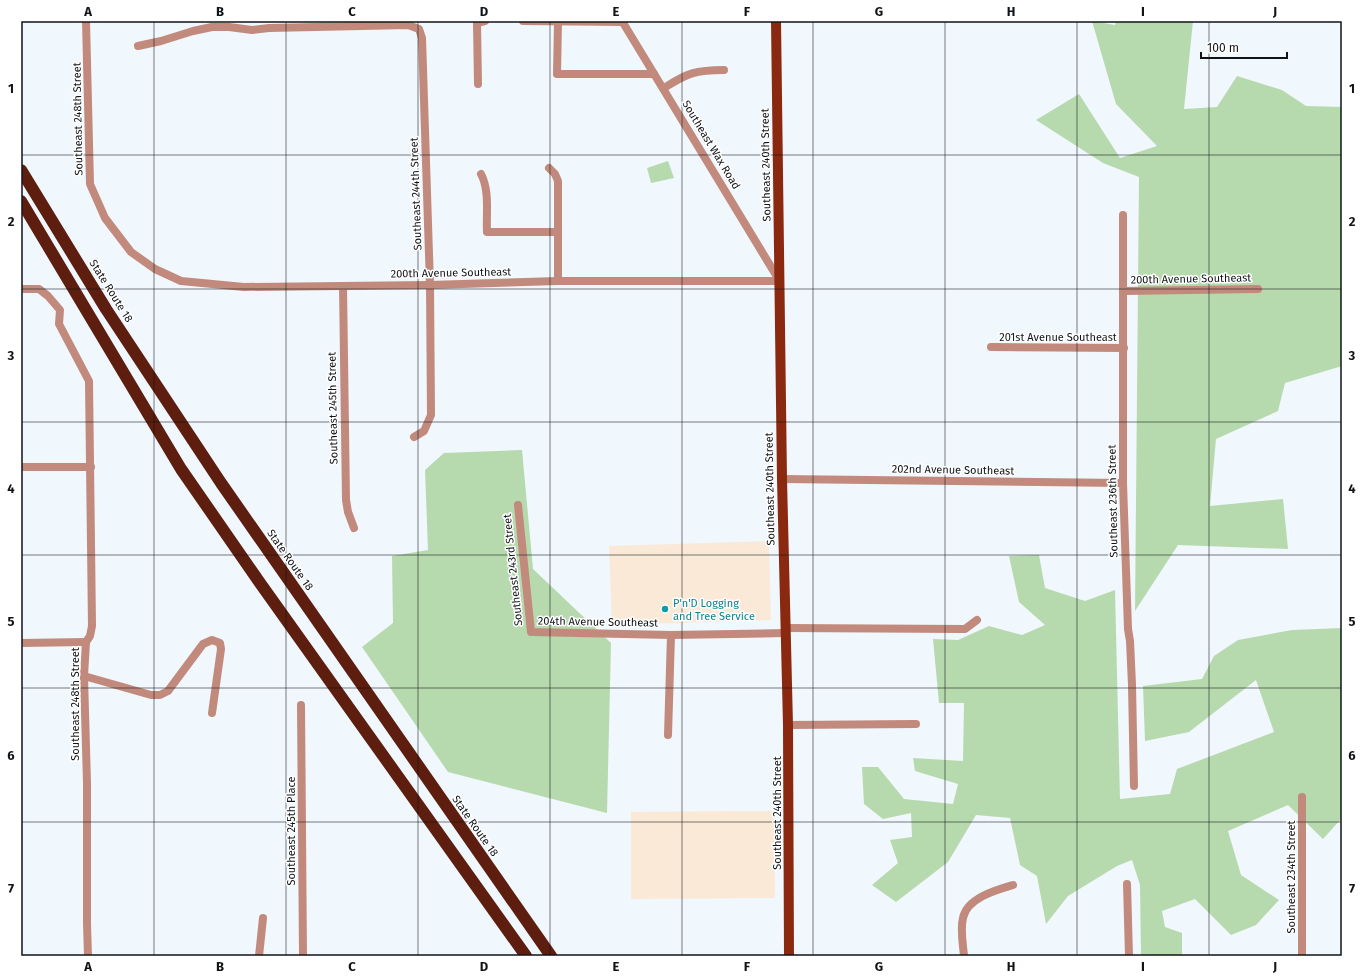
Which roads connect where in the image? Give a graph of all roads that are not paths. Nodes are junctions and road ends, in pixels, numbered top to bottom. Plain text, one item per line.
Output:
1 (86, 21) edge
2 (485, 21) edge
3 (523, 21) edge
4 (623, 21) edge
5 (776, 21) edge
6 (558, 22) junction
7 (138, 46) dead end
8 (724, 70) dead end
9 (654, 74) junction
10 (478, 84) dead end
11 (664, 88) junction
12 (549, 168) dead end
13 (21, 170) edge
14 (481, 174) dead end
15 (21, 202) edge
16 (1123, 215) dead end
17 (558, 232) junction
18 (131, 252) joint
19 (558, 281) junction
20 (779, 281) junction
21 (430, 285) junction
22 (343, 286) junction
23 (21, 289) edge
24 (1258, 289) dead end
25 (1124, 290) junction
26 (991, 347) dead end
27 (1124, 348) junction
28 (414, 437) dead end
29 (21, 467) edge
30 (91, 467) junction
31 (782, 479) junction
32 (1123, 482) junction
33 (518, 505) dead end
34 (354, 528) dead end
35 (977, 620) dead end
36 (785, 630) junction
37 (531, 632) joint
38 (671, 635) junction
39 (86, 642) junction
40 (21, 643) edge
41 (84, 676) junction
42 (301, 705) dead end
43 (212, 713) dead end
44 (916, 724) dead end
45 (788, 725) junction
46 (668, 735) dead end
47 (1134, 786) dead end
48 (1302, 797) dead end
49 (1127, 884) dead end
50 (1013, 885) dead end
51 (263, 918) dead end
52 (88, 956) edge
53 (259, 956) edge
54 (303, 956) edge
55 (526, 956) edge
56 (551, 956) edge
57 (789, 956) edge
58 (964, 956) edge
59 (1129, 956) edge
60 (1302, 956) edge

1 - 18 street, Southeast 248th Street
2 - 10 street
3 - 6 street
4 - 6 street
4 - 9 street, Southeast Wax Road
5 - 20 main road, Southeast 240th Street
6 - 9 street
7 - 21 street, Southeast 244th Street
8 - 11 street
9 - 11 street, Southeast Wax Road
11 - 20 street, Southeast Wax Road
12 - 17 street
13 - 56 highway, State Route 18
14 - 17 street
15 - 55 highway
16 - 25 street, Southeast 236th Street
17 - 19 street
18 - 22 street, 200th Avenue Southeast
19 - 20 street, 200th Avenue Southeast
19 - 21 street, 200th Avenue Southeast
20 - 31 main road, Southeast 240th Street
21 - 22 street, 200th Avenue Southeast
21 - 28 street, Southeast 244th Street
22 - 34 street, Southeast 245th Street
23 - 30 street, Southeast 248th Street
24 - 25 street, 200th Avenue Southeast
25 - 27 street, Southeast 236th Street
26 - 27 street, 201st Avenue Southeast
27 - 32 street, Southeast 236th Street
29 - 30 street
30 - 39 street, Southeast 248th Street
31 - 32 street, 202nd Avenue Southeast
31 - 36 main road, Southeast 240th Street
32 - 47 street, Southeast 236th Street
33 - 37 street, Southeast 243rd Street
35 - 36 street, 204th Avenue Southeast
36 - 38 street, 204th Avenue Southeast
36 - 45 main road, Southeast 240th Street
37 - 38 street, 204th Avenue Southeast
38 - 46 street
39 - 40 street
39 - 41 street, Southeast 248th Street
41 - 43 street
41 - 52 street, Southeast 248th Street
42 - 54 street, Southeast 245th Place
44 - 45 street
45 - 57 main road, Southeast 240th Street
48 - 60 street, Southeast 234th Street
49 - 59 street
50 - 58 street
51 - 53 street

